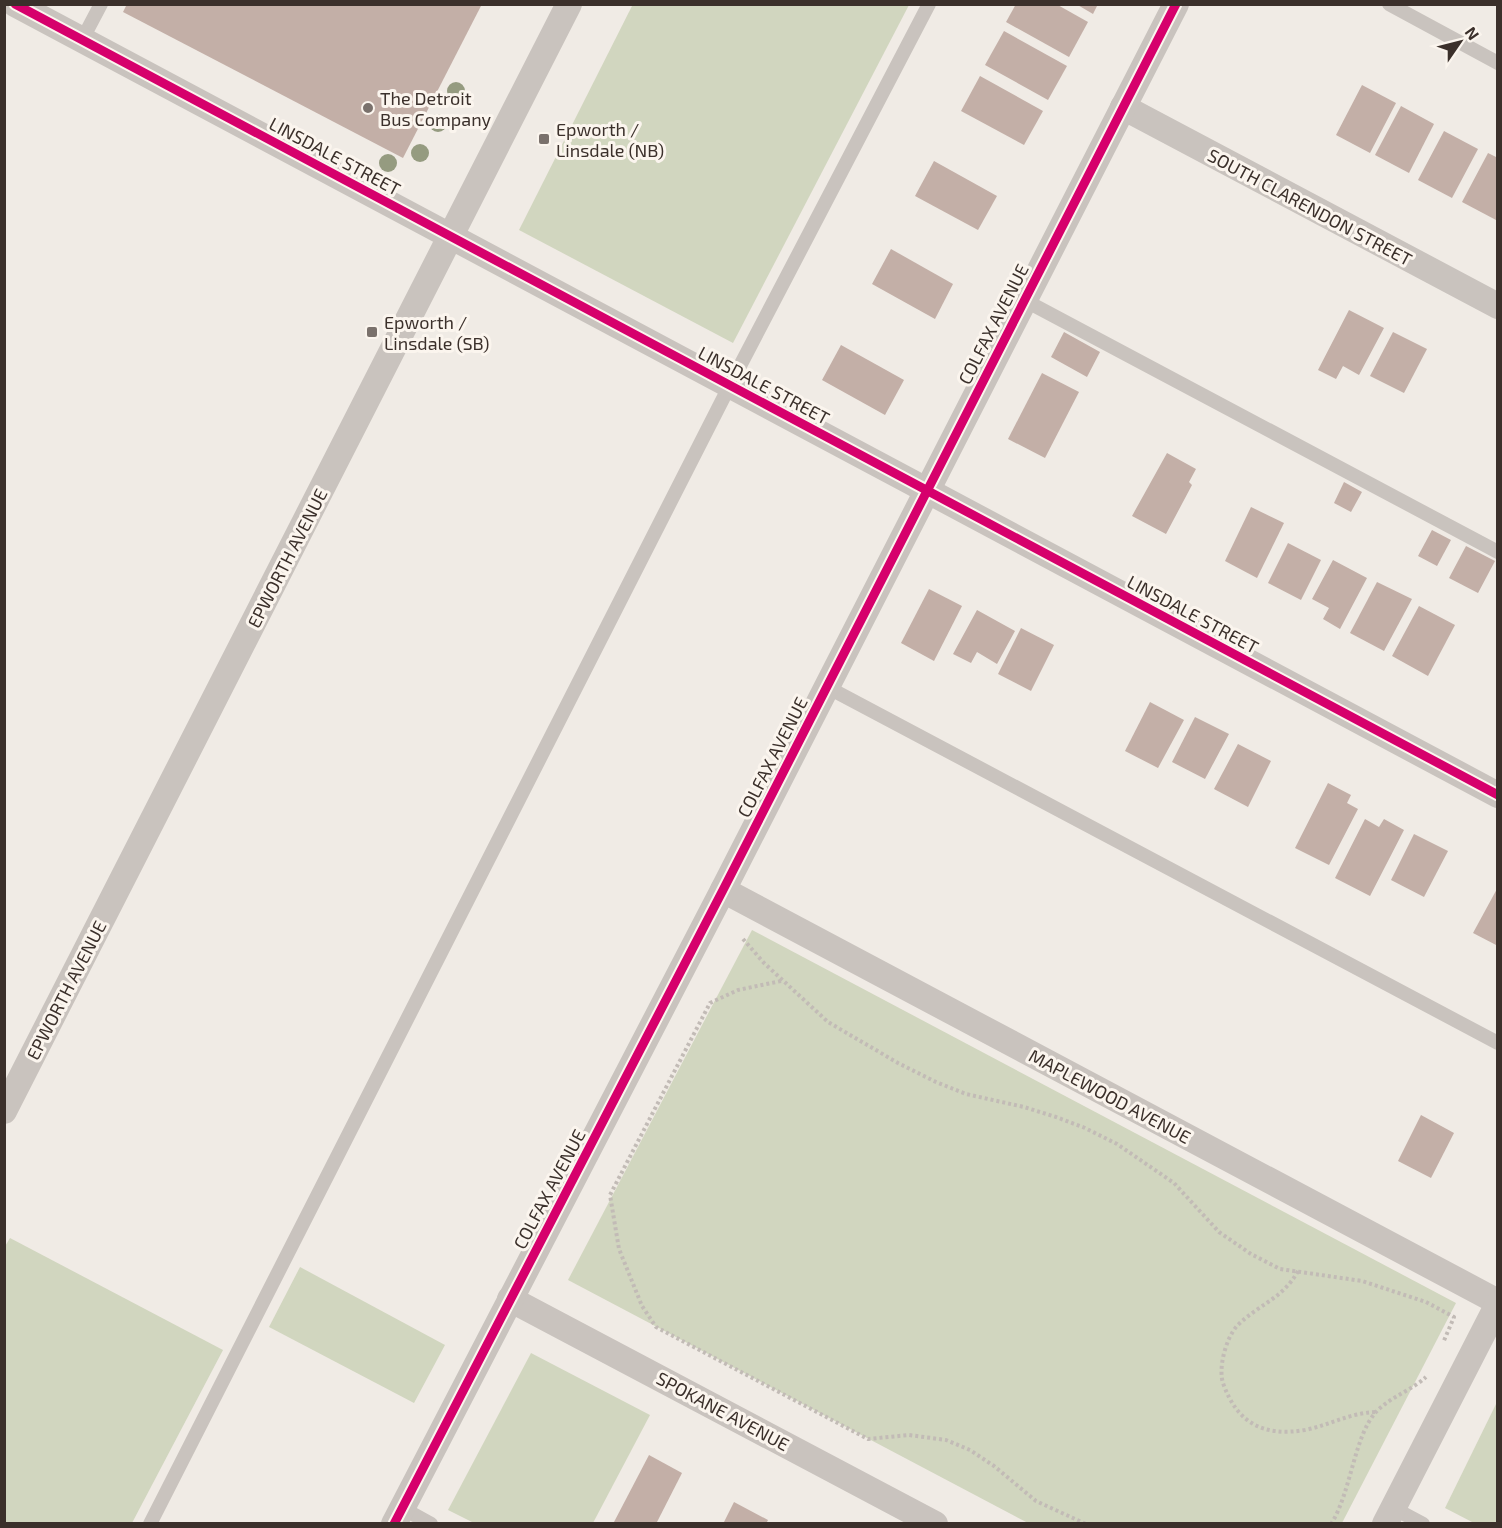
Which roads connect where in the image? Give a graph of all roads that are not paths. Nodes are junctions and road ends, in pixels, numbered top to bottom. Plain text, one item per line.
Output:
1 (15, 4) edge
2 (101, 4) edge
3 (569, 4) edge
4 (929, 4) edge
5 (1176, 4) edge
6 (1389, 4) edge
7 (82, 40) junction
8 (1497, 63) edge
9 (1123, 107) junction
10 (451, 236) junction
11 (1024, 300) junction
12 (1497, 306) edge
13 (730, 386) junction
14 (927, 490) junction
15 (1497, 552) edge
16 (826, 687) junction
17 (1497, 795) edge
18 (723, 890) junction
19 (1497, 1043) edge
20 (4, 1111) edge
21 (510, 1299) junction
22 (1497, 1303) edge
23 (398, 1516) edge
24 (1389, 1516) edge
25 (150, 1524) edge
26 (431, 1524) edge
27 (935, 1524) edge
28 (1423, 1524) edge

1 - 7 street, LINSDALE STREET
2 - 7 lane
3 - 10 street, EPWORTH AVENUE
4 - 13 lane
5 - 9 street, COLFAX AVENUE
6 - 8 lane
7 - 10 street, LINSDALE STREET
9 - 11 street, COLFAX AVENUE
9 - 12 street, SOUTH CLARENDON STREET
10 - 13 street, LINSDALE STREET
10 - 20 street, EPWORTH AVENUE
11 - 14 street, COLFAX AVENUE
11 - 15 lane
13 - 14 street, LINSDALE STREET
13 - 25 lane
14 - 16 street, COLFAX AVENUE
14 - 17 street, LINSDALE STREET
16 - 18 street, COLFAX AVENUE
16 - 19 lane
18 - 21 street, COLFAX AVENUE
18 - 22 street, MAPLEWOOD AVENUE
21 - 23 street, COLFAX AVENUE
21 - 27 street, SPOKANE AVENUE
22 - 24 street
23 - 26 lane
24 - 28 lane

